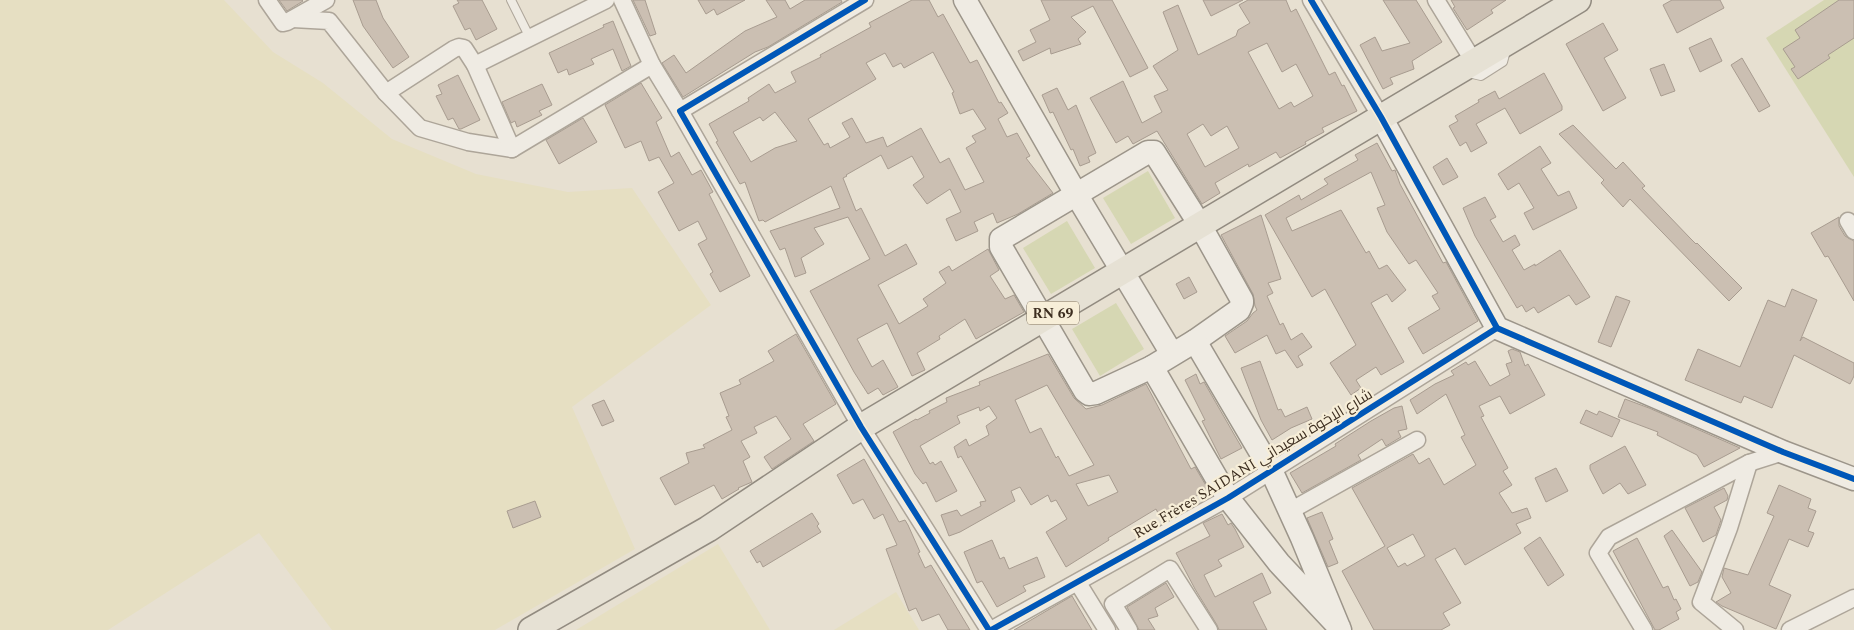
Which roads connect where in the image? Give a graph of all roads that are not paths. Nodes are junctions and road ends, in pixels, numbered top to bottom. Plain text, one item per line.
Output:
1 (267, 0) edge
2 (326, 0) edge
3 (512, 0) edge
4 (606, 0) edge
5 (622, 0) edge
6 (865, 0) edge
7 (965, 0) edge
8 (1311, 0) edge
9 (1436, 0) edge
10 (1568, 3) edge
11 (293, 19) junction
12 (530, 38) junction
13 (475, 65) junction
14 (652, 65) junction
15 (1466, 66) junction
16 (386, 93) junction
17 (680, 111) junction
18 (1380, 117) junction
19 (512, 149) junction
20 (1076, 194) junction
21 (1200, 225) junction
22 (1122, 272) junction
23 (1044, 318) junction
24 (1497, 328) junction
25 (1195, 341) junction
26 (1172, 354) junction
27 (1152, 367) junction
28 (861, 427) junction
29 (1417, 440) dead end
30 (1783, 452) junction
31 (1748, 463) junction
32 (1270, 470) junction
33 (1854, 479) edge
34 (1228, 498) junction
35 (1290, 511) junction
36 (1078, 583) junction
37 (1854, 598) edge
38 (1340, 629) edge
39 (531, 630) edge
40 (990, 630) edge
41 (1107, 630) edge
42 (1129, 630) edge
43 (1209, 630) edge
44 (1644, 630) edge
45 (1736, 630) edge
46 (1790, 630) edge

1 - 11 street
2 - 11 street
3 - 12 lane
4 - 12 street
5 - 14 street
6 - 17 street
7 - 20 main road
8 - 18 street
9 - 15 street
10 - 15 main road, RN 69
11 - 16 street
12 - 13 street
13 - 16 street
13 - 19 street
14 - 17 street
14 - 19 street
15 - 18 main road, RN 69
16 - 19 street
17 - 28 street
18 - 21 main road, RN 69
18 - 24 main road
20 - 21 main road
20 - 22 main road
20 - 23 main road
21 - 22 main road, RN 69
21 - 25 main road
22 - 23 main road, RN 69
22 - 26 main road
23 - 27 main road
23 - 28 main road, RN 69
24 - 30 main road
24 - 32 street, Rue Frères SAIDANI شارع الإخوة سعيداني
25 - 26 main road
25 - 32 main road
26 - 27 main road
27 - 34 main road
28 - 39 main road, RN 69
28 - 40 street
29 - 35 street
30 - 31 street
30 - 33 main road
31 - 44 street
31 - 45 street
32 - 34 street, Rue Frères SAIDANI شارع الإخوة سعيداني
32 - 35 main road
34 - 36 street, Rue Frères SAIDANI شارع الإخوة سعيداني
34 - 38 main road
35 - 38 main road
36 - 40 street, Rue Frères SAIDANI شارع الإخوة سعيداني
36 - 41 street
37 - 46 street
42 - 43 street

